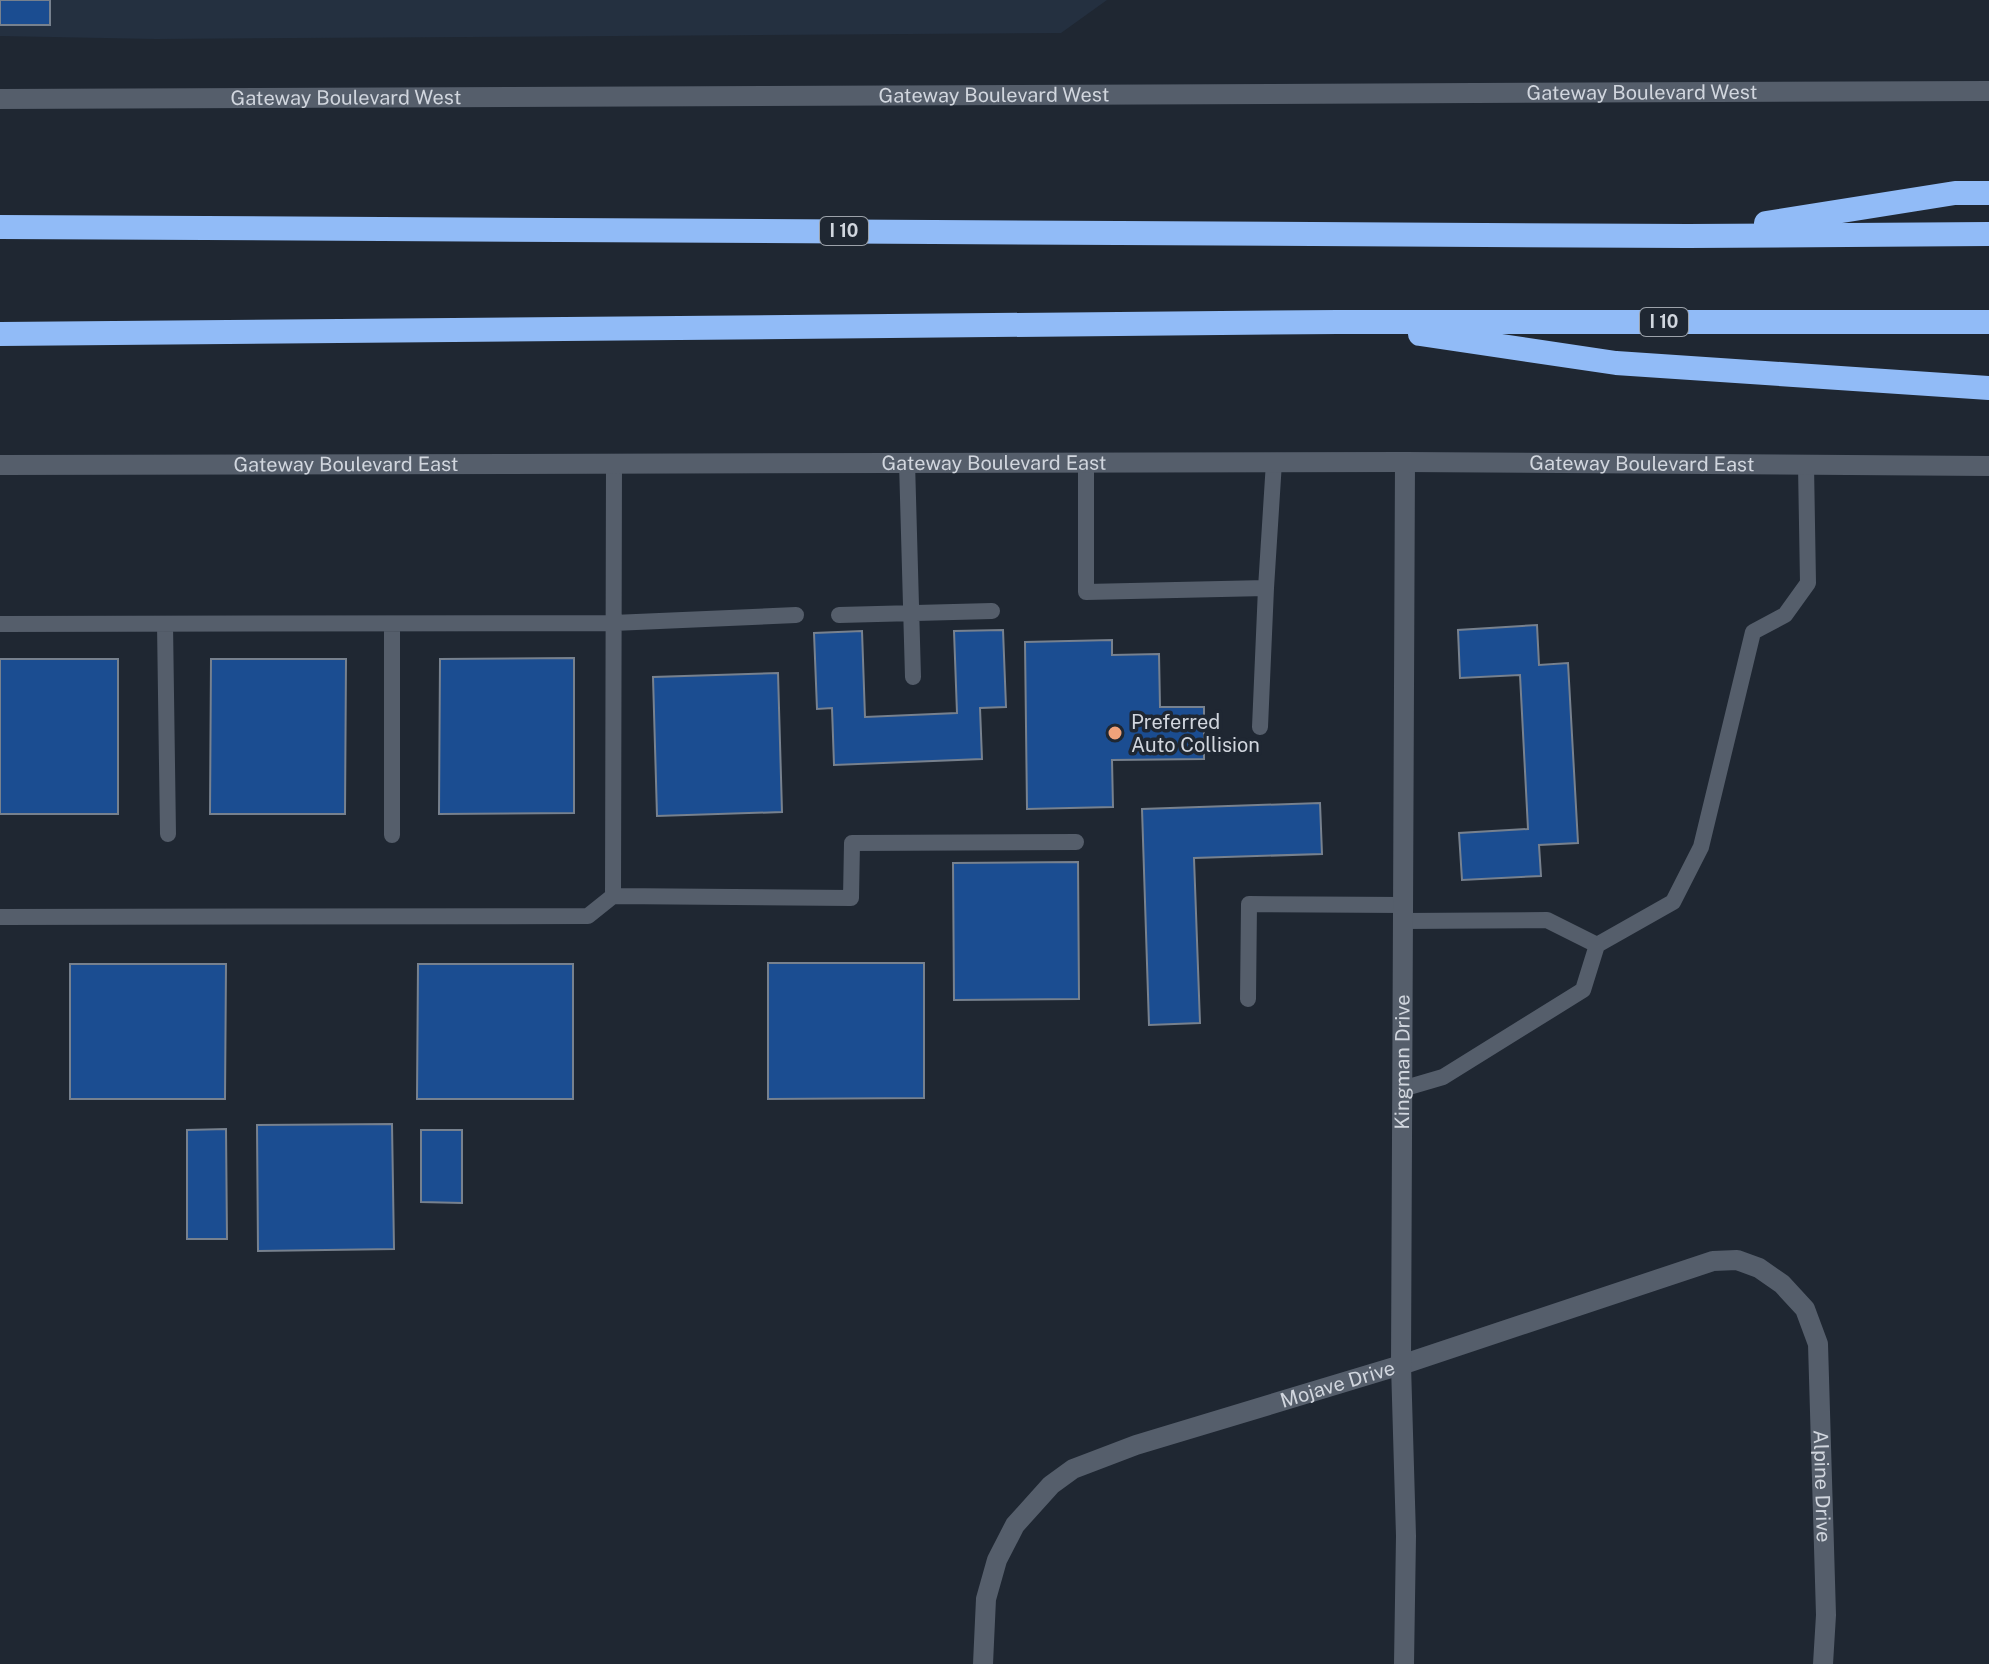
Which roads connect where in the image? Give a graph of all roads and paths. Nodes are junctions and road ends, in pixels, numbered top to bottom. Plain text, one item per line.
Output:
1 (1989, 91) edge
2 (0, 99) edge
3 (1989, 193) edge
4 (0, 227) edge
5 (1989, 234) edge
6 (1688, 236) junction
7 (1338, 322) junction
8 (1989, 322) edge
9 (0, 334) edge
10 (1989, 388) edge
11 (907, 462) junction
12 (1086, 462) junction
13 (1274, 462) junction
14 (1405, 462) junction
15 (614, 463) junction
16 (0, 465) edge
17 (1806, 465) junction
18 (1989, 466) edge
19 (1266, 588) junction
20 (992, 611) dead end
21 (911, 613) junction
22 (796, 615) dead end
23 (839, 615) dead end
24 (613, 623) junction
25 (0, 624) edge
26 (165, 624) junction
27 (392, 624) junction
28 (913, 677) dead end
29 (1260, 727) dead end
30 (168, 834) dead end
31 (392, 835) dead end
32 (1076, 842) dead end
33 (613, 896) junction
34 (1403, 913) junction
35 (0, 917) edge
36 (1597, 945) junction
37 (1248, 999) dead end
38 (1402, 1089) junction
39 (1805, 1309) joint
40 (1401, 1365) junction
41 (983, 1664) edge
42 (1404, 1664) edge
43 (1823, 1664) edge

1 - 2 main road, Gateway Boulevard West
3 - 6 highway
4 - 6 highway, I 10
5 - 6 highway, I 10
7 - 8 highway, I 10
7 - 9 highway, I 10
7 - 10 highway
11 - 12 main road, Gateway Boulevard East
11 - 15 main road, Gateway Boulevard East
11 - 21 lane
12 - 13 main road, Gateway Boulevard East
12 - 19 lane
13 - 14 main road, Gateway Boulevard East
13 - 19 lane
14 - 17 main road, Gateway Boulevard East
14 - 34 main road, Kingman Drive
15 - 16 main road, Gateway Boulevard East
15 - 24 lane
17 - 18 main road, Gateway Boulevard East
17 - 36 lane
19 - 29 lane
20 - 21 lane
21 - 23 lane
21 - 28 lane
22 - 24 lane
24 - 27 lane
24 - 33 lane
25 - 26 lane
26 - 27 lane
26 - 30 lane
27 - 31 lane
32 - 33 lane
33 - 35 lane
34 - 36 lane
34 - 37 lane
34 - 38 main road, Kingman Drive
36 - 38 lane
38 - 40 main road, Kingman Drive
39 - 40 main road, Mojave Drive
39 - 43 main road, Alpine Drive
40 - 41 main road, Mojave Drive
40 - 42 main road, Kingman Drive

